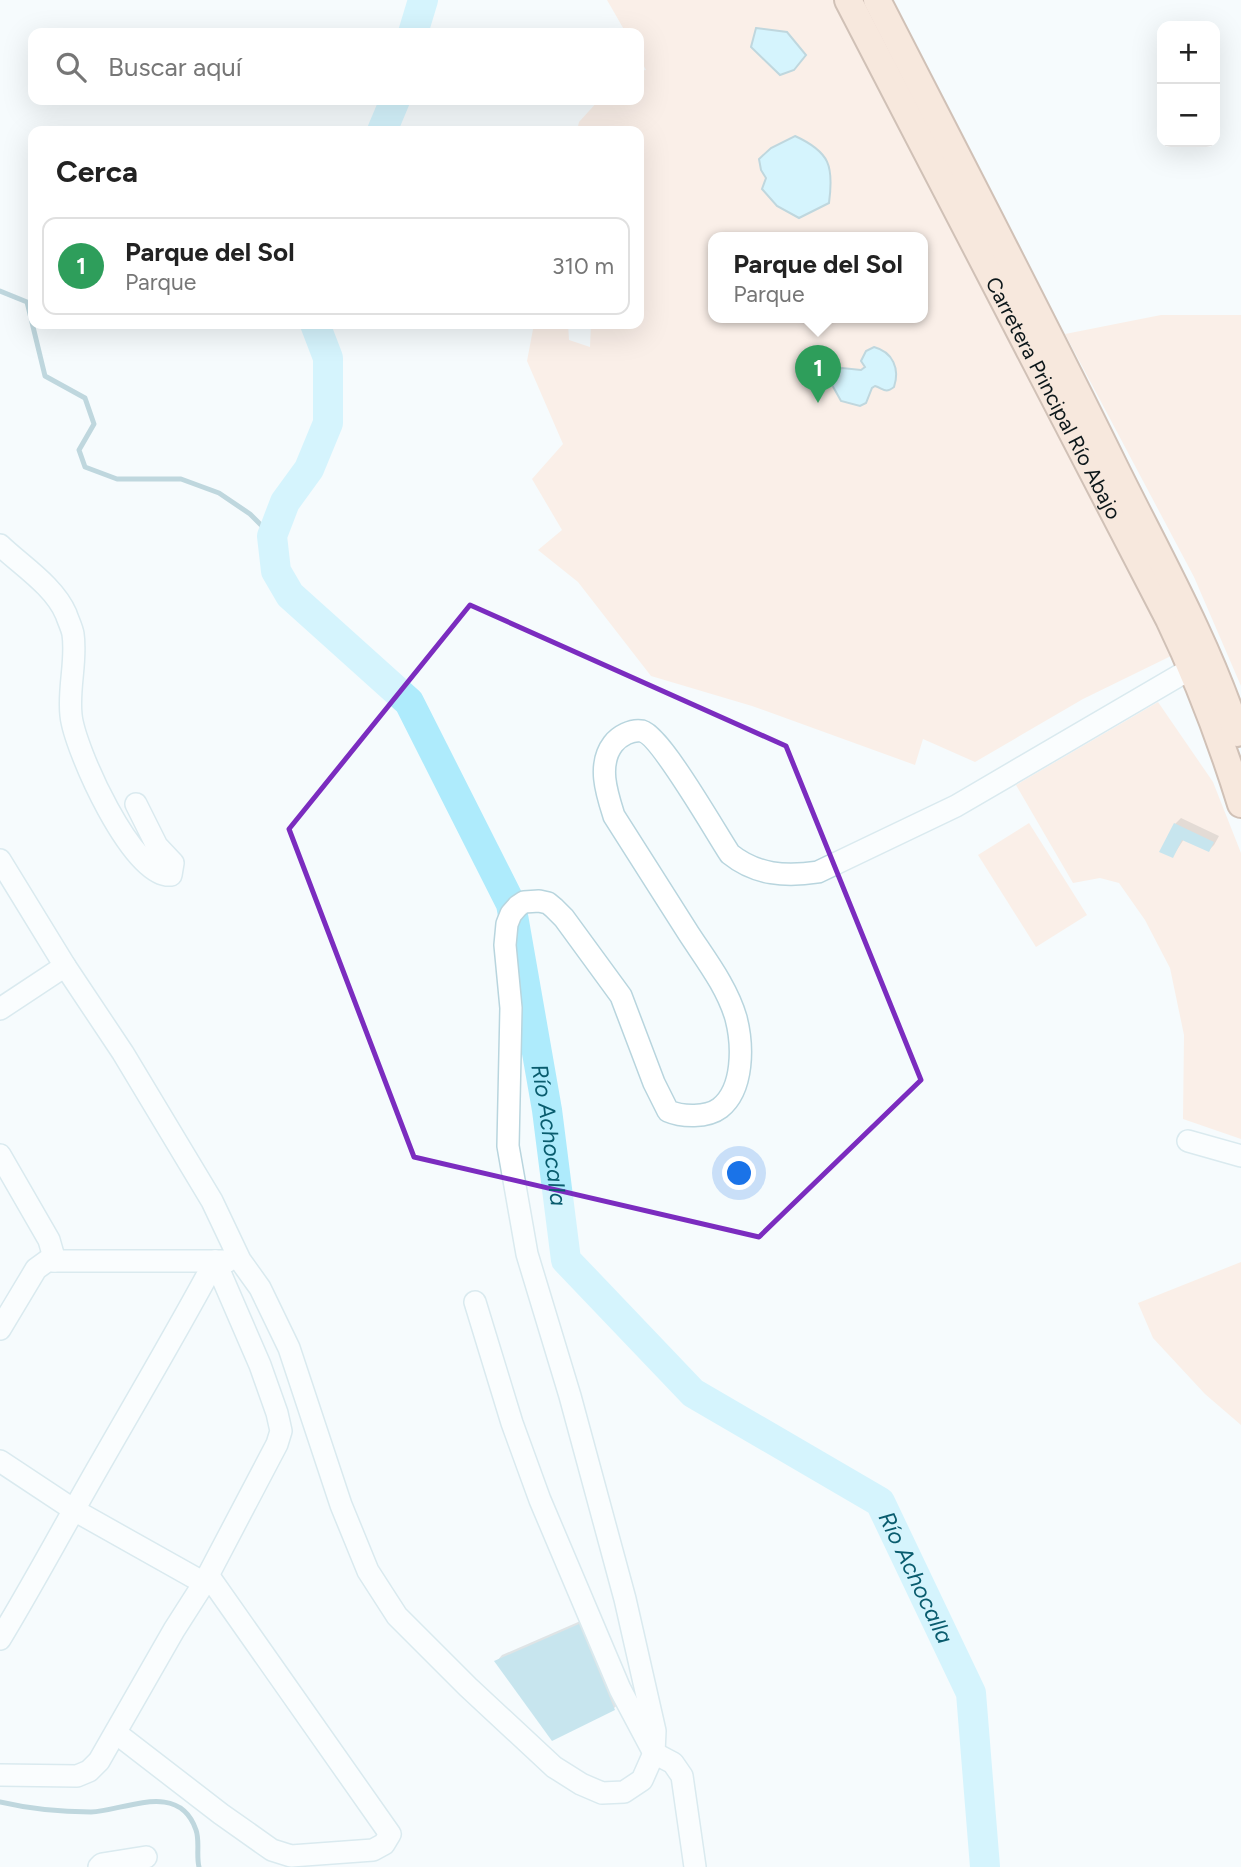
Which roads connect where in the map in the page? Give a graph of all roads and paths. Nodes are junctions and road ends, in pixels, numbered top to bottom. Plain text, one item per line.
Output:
1 (848, 0) edge
2 (877, 0) edge
3 (0, 545) edge
4 (1202, 666) junction
5 (1241, 746) edge
6 (135, 804) dead end
7 (1241, 804) edge
8 (0, 859) edge
9 (65, 966) junction
10 (0, 1009) edge
11 (1188, 1141) dead end
12 (0, 1154) edge
13 (1241, 1156) edge
14 (240, 1260) junction
15 (55, 1261) junction
16 (215, 1261) junction
17 (475, 1301) dead end
18 (0, 1329) edge
19 (0, 1461) edge
20 (74, 1510) junction
21 (206, 1579) junction
22 (0, 1639) edge
23 (116, 1733) junction
24 (654, 1753) junction
25 (0, 1775) edge
26 (146, 1857) dead end
27 (99, 1867) edge
28 (695, 1867) edge

1 - 4 main road, Carretera Principal Río Abajo
2 - 4 main road, Carretera Principal Río Abajo
3 - 6 street
4 - 5 main road, Carretera Principal Río Abajo
4 - 7 main road, Carretera Principal Río Abajo
4 - 24 street
8 - 9 street
9 - 10 street
9 - 14 street
11 - 13 street
12 - 15 street
14 - 16 street
14 - 24 street
15 - 16 street
15 - 18 street
16 - 20 street
16 - 21 street
17 - 24 street
19 - 20 street
20 - 21 street
20 - 22 street
21 - 23 street
21 - 23 street
23 - 25 street
24 - 28 street
26 - 27 street

